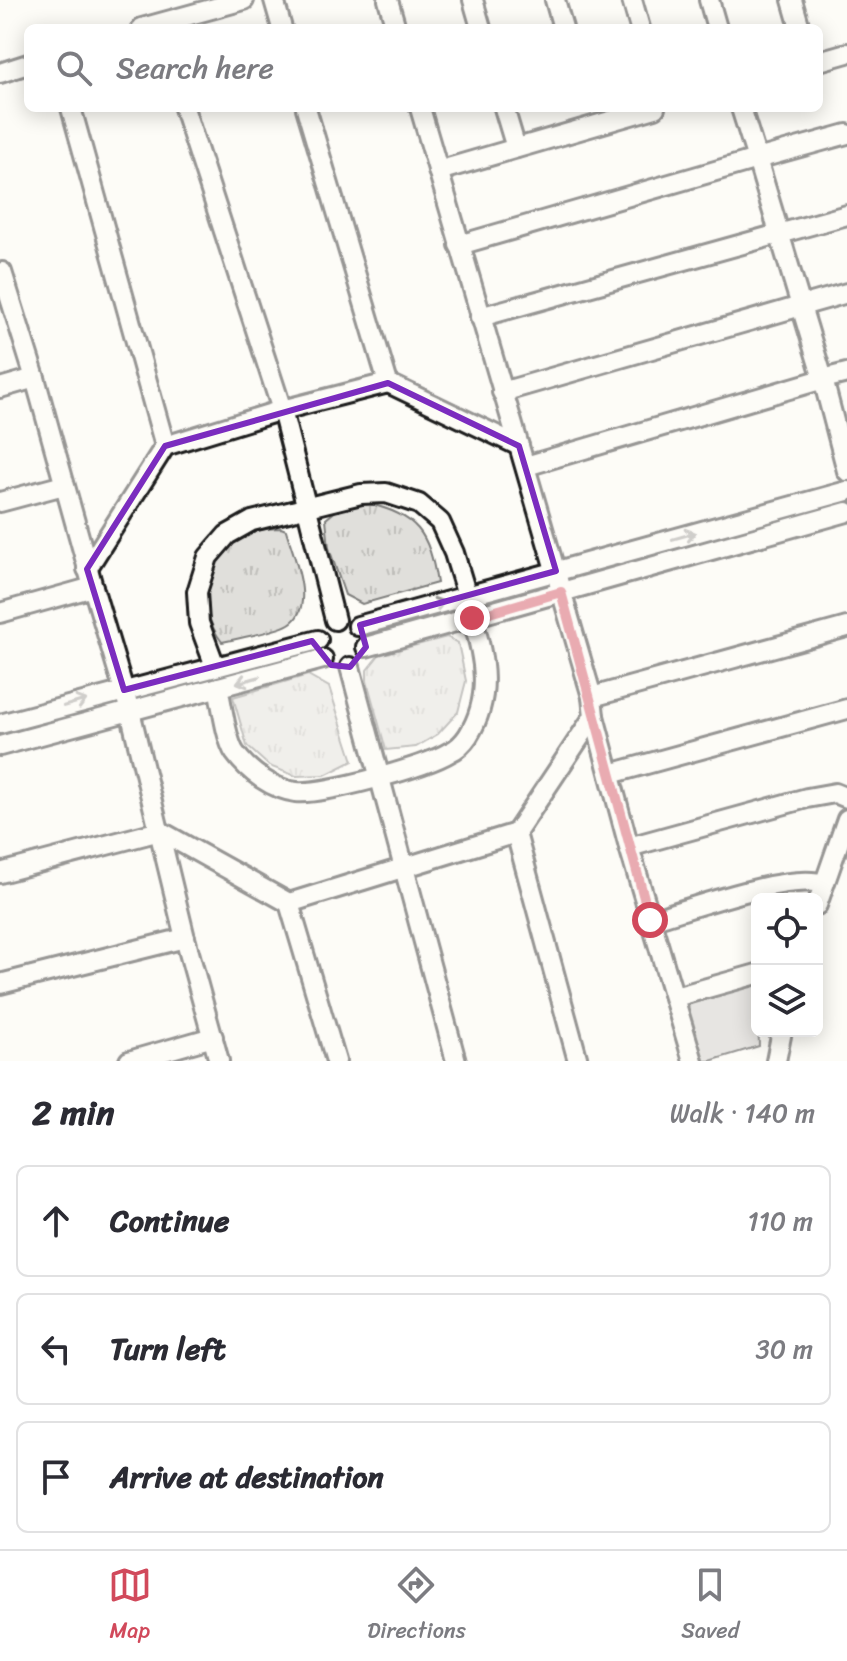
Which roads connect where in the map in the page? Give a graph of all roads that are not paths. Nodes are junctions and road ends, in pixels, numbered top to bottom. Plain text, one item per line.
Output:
1 (244, 0) edge
2 (274, 0) edge
3 (388, 0) edge
4 (473, 0) edge
5 (555, 0) edge
6 (632, 0) edge
7 (709, 0) edge
8 (792, 0) edge
9 (160, 24) edge
10 (281, 24) edge
11 (395, 24) edge
12 (480, 24) edge
13 (562, 24) edge
14 (639, 24) edge
15 (716, 24) edge
16 (799, 24) edge
17 (847, 53) edge
18 (823, 60) edge
19 (24, 65) edge
20 (0, 73) edge
21 (72, 112) edge
22 (185, 112) edge
23 (307, 112) edge
24 (421, 112) edge
25 (505, 112) edge
26 (626, 112) edge
27 (742, 112) edge
28 (589, 117) edge
29 (847, 134) edge
30 (516, 148) junction
31 (757, 159) junction
32 (438, 171) junction
33 (847, 215) edge
34 (781, 233) junction
35 (459, 245) junction
36 (1, 270) edge
37 (847, 293) edge
38 (801, 306) junction
39 (480, 317) junction
40 (847, 373) edge
41 (35, 378) junction
42 (823, 379) junction
43 (388, 383) junction
44 (0, 388) edge
45 (502, 392) junction
46 (282, 410) junction
47 (165, 446) junction
48 (519, 446) junction
49 (526, 466) junction
50 (847, 471) edge
51 (64, 485) junction
52 (847, 491) edge
53 (0, 502) edge
54 (307, 509) junction
55 (847, 512) edge
56 (556, 571) junction
57 (90, 578) junction
58 (561, 592) junction
59 (467, 596) junction
60 (0, 613) edge
61 (472, 618) junction
62 (335, 620) junction
63 (358, 626) junction
64 (847, 627) edge
65 (318, 640) junction
66 (366, 647) junction
67 (323, 659) junction
68 (215, 666) junction
69 (350, 667) junction
70 (218, 687) junction
71 (124, 690) junction
72 (592, 697) junction
73 (847, 709) edge
74 (130, 711) junction
75 (594, 716) junction
76 (0, 724) edge
77 (0, 746) edge
78 (610, 774) junction
79 (379, 776) junction
80 (847, 798) edge
81 (847, 819) edge
82 (160, 831) junction
83 (516, 833) junction
84 (629, 847) junction
85 (405, 868) junction
86 (0, 873) edge
87 (824, 884) junction
88 (821, 893) edge
89 (289, 903) junction
90 (650, 920) junction
91 (185, 938) junction
92 (751, 976) edge
93 (0, 984) edge
94 (675, 997) junction
95 (213, 1037) junction
96 (781, 1037) edge
97 (129, 1061) edge
98 (219, 1061) edge
99 (336, 1061) edge
100 (456, 1061) edge
101 (578, 1061) edge
102 (693, 1061) edge
103 (776, 1061) edge

1 - 9 street
2 - 10 street
3 - 11 street
4 - 12 street
5 - 13 street
6 - 14 street
7 - 15 street
8 - 16 street
17 - 18 street
19 - 20 street
21 - 47 street
22 - 46 street
23 - 43 street
24 - 32 street
25 - 30 street
26 - 28 street
27 - 31 street
28 - 30 street
29 - 31 street
30 - 32 street
31 - 34 street
31 - 35 street
32 - 35 street
33 - 34 street
34 - 38 street
34 - 39 street
35 - 39 street
36 - 41 street
37 - 38 street
38 - 42 street
38 - 45 street
39 - 45 street
40 - 42 street
41 - 44 street
41 - 51 street
42 - 49 street
42 - 50 street
43 - 46 street
43 - 48 street
45 - 48 street
46 - 47 street
46 - 54 street
47 - 57 street
48 - 49 street
49 - 56 street
51 - 53 street
51 - 57 street
56 -> 52 street
54 - 59 street
54 - 62 street
54 - 68 street
55 - 58 street
56 - 58 street
56 - 59 street
57 - 60 street
57 - 71 street
58 - 61 street
58 - 72 street
63 -> 59 street
61 - 66 street
61 - 79 street
62 - 63 street
62 - 65 street
63 - 66 street
64 - 72 street
65 - 67 street
65 - 68 street
66 - 69 street
67 - 69 street
67 -> 70 street
68 - 71 street
69 - 79 street
70 - 74 street
70 - 79 street
71 - 74 street
76 -> 71 street
72 - 75 street
73 - 78 street
74 - 77 street
74 - 82 street
75 - 78 street
75 - 83 street
78 - 84 street
79 - 85 street
80 - 84 street
81 - 87 street
82 - 86 street
82 - 89 street
82 - 91 street
83 - 85 street
83 - 101 street
84 - 90 street
85 - 89 street
85 - 100 street
87 - 88 street
87 - 90 street
89 - 99 street
90 - 94 street
91 - 93 street
91 - 95 street
92 - 94 street
94 - 102 street
95 - 97 street
95 - 98 street
96 - 103 street

